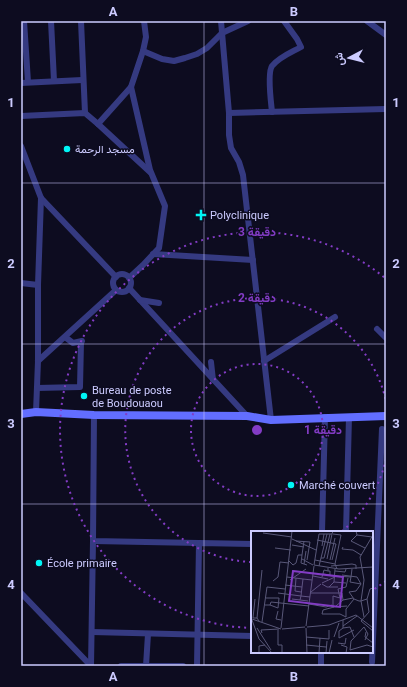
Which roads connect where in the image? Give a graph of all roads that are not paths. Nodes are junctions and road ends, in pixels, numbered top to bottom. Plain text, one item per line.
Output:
1 (24, 21) edge
2 (51, 21) edge
3 (81, 21) edge
4 (144, 21) edge
5 (221, 21) edge
6 (248, 21) edge
7 (284, 21) edge
8 (367, 21) edge
9 (222, 33) junction
10 (386, 34) edge
11 (143, 51) junction
12 (82, 80) junction
13 (54, 81) junction
14 (28, 82) junction
15 (21, 83) edge
16 (131, 87) junction
17 (386, 109) edge
18 (272, 112) junction
19 (85, 113) junction
20 (229, 113) junction
21 (21, 116) edge
22 (98, 124) junction
23 (21, 146) edge
24 (150, 173) junction
25 (41, 198) junction
26 (153, 254) junction
27 (253, 260) junction
28 (116, 277) junction
29 (129, 278) junction
30 (21, 283) edge
31 (38, 285) junction
32 (129, 288) junction
33 (116, 290) junction
34 (140, 300) junction
35 (159, 303) dead end
36 (335, 317) dead end
37 (377, 329) dead end
38 (65, 337) junction
39 (386, 338) edge
40 (38, 361) junction
41 (264, 361) junction
42 (211, 362) dead end
43 (213, 380) junction
44 (37, 388) junction
45 (36, 412) junction
46 (21, 414) edge
47 (94, 415) junction
48 (247, 416) junction
49 (386, 416) edge
50 (325, 417) junction
51 (349, 417) junction
52 (271, 420) junction
53 (382, 429) dead end
54 (322, 531) edge
55 (346, 531) edge
56 (93, 541) junction
57 (200, 543) junction
58 (251, 544) edge
59 (375, 544) edge
60 (21, 593) edge
61 (373, 623) edge
62 (92, 632) junction
63 (148, 634) junction
64 (198, 635) junction
65 (251, 636) edge
66 (322, 653) edge
67 (372, 653) edge
68 (372, 662) dead end
69 (91, 666) edge
70 (121, 666) edge
71 (146, 666) edge
72 (183, 666) edge
73 (197, 666) edge
74 (322, 666) edge

1 - 14 street
2 - 13 street
3 - 12 street
4 - 11 street
5 - 9 street
6 - 9 street
7 - 18 street
8 - 10 street
9 - 11 street
9 - 20 street
11 - 16 street
12 - 13 street
12 - 19 street
13 - 14 street
14 - 15 street
16 - 22 street
16 - 24 street
17 - 18 street
18 - 20 street
19 - 21 street
19 - 22 street
20 - 27 street
22 - 24 street
23 - 25 street
24 - 26 street
25 - 28 street
25 - 31 street
26 - 27 street
26 - 29 street
27 - 41 street
28 - 29 street
28 - 33 street
29 - 32 street
30 - 31 street
31 - 40 street
32 - 33 street
32 - 34 street
33 - 38 street
34 - 35 street
34 - 43 street
36 - 41 street
37 - 39 street
38 - 40 street
38 - 44 street
40 - 44 street
41 - 52 street
42 - 43 street
43 - 48 street
44 - 45 street
45 - 46 main road
45 - 47 main road
47 - 48 main road
47 - 56 street
48 - 52 main road
49 - 51 main road
50 - 51 main road
50 - 52 main road
50 - 54 street
51 - 55 street
53 - 59 street
56 - 57 street
56 - 62 street
57 - 58 street
57 - 64 street
59 - 61 street
60 - 69 street
62 - 63 street
62 - 69 street
63 - 64 street
63 - 71 street
64 - 65 street
64 - 73 street
66 - 74 street
67 - 68 street
70 - 71 street
71 - 72 street

